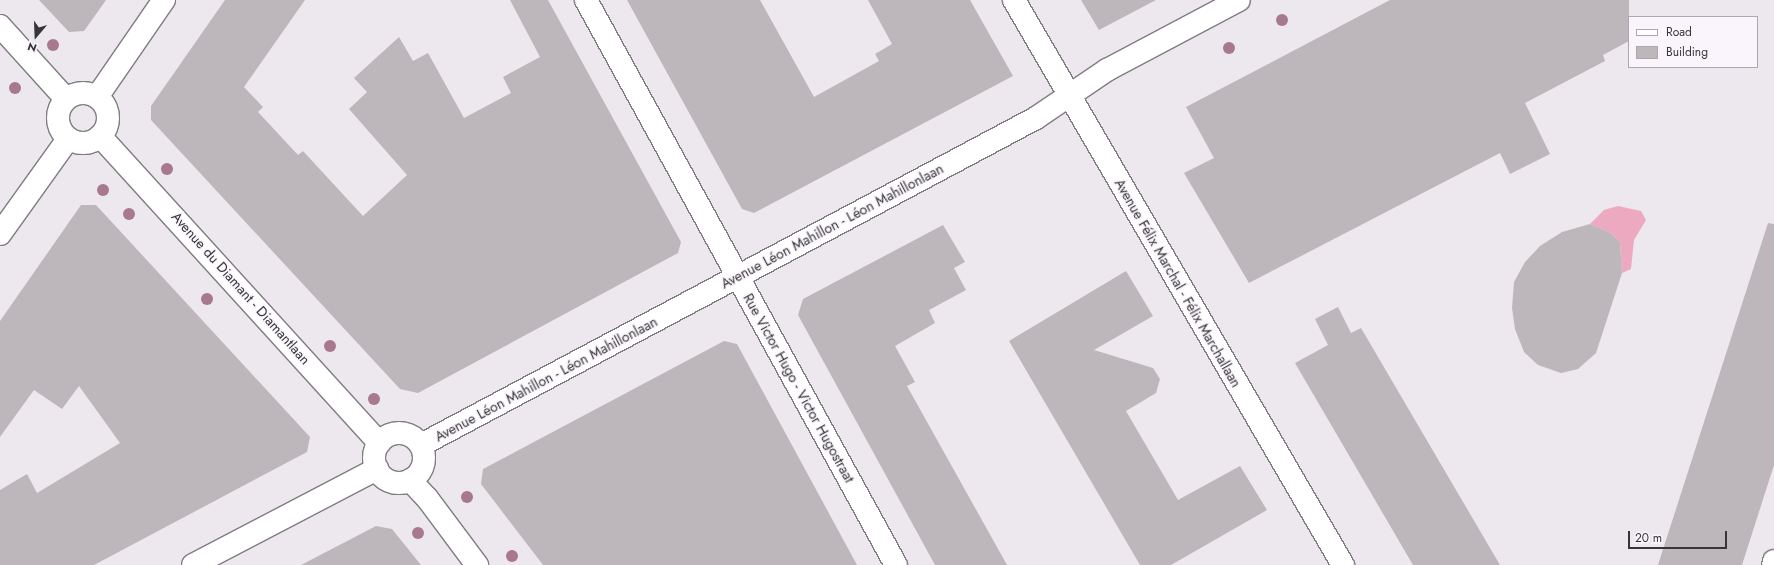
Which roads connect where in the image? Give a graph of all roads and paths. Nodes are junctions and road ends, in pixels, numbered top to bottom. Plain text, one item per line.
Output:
1 (164, 0) edge
2 (586, 0) edge
3 (1014, 0) edge
4 (1239, 0) edge
5 (0, 26) edge
6 (1069, 96) junction
7 (97, 97) junction
8 (66, 99) junction
9 (100, 136) junction
10 (68, 139) junction
11 (0, 234) edge
12 (739, 277) junction
13 (379, 443) junction
14 (421, 445) junction
15 (377, 469) junction
16 (410, 480) junction
17 (1774, 561) edge
18 (193, 565) edge
19 (477, 565) edge
20 (896, 565) edge
21 (1343, 565) edge
22 (1773, 565) edge

1 - 7 street
2 - 12 street, Rue Victor Hugo - Victor Hugostraat
3 - 6 street, Avenue Félix Marchal - Félix Marchallaan
4 - 6 street, Avenue Léon Mahillon - Léon Mahillonlaan
5 - 8 street
6 - 12 street, Avenue Léon Mahillon - Léon Mahillonlaan
6 - 21 street, Avenue Félix Marchal - Félix Marchallaan
7 - 8 street
7 - 9 street
8 - 10 street
9 - 10 street
9 - 13 street, Avenue du Diamant - Diamantlaan
10 - 11 street
12 - 14 street, Avenue Léon Mahillon - Léon Mahillonlaan
12 - 20 street, Rue Victor Hugo - Victor Hugostraat
13 - 14 street
13 - 15 street
14 - 16 street
15 - 16 street
15 - 18 street
16 - 19 street
17 - 22 street

